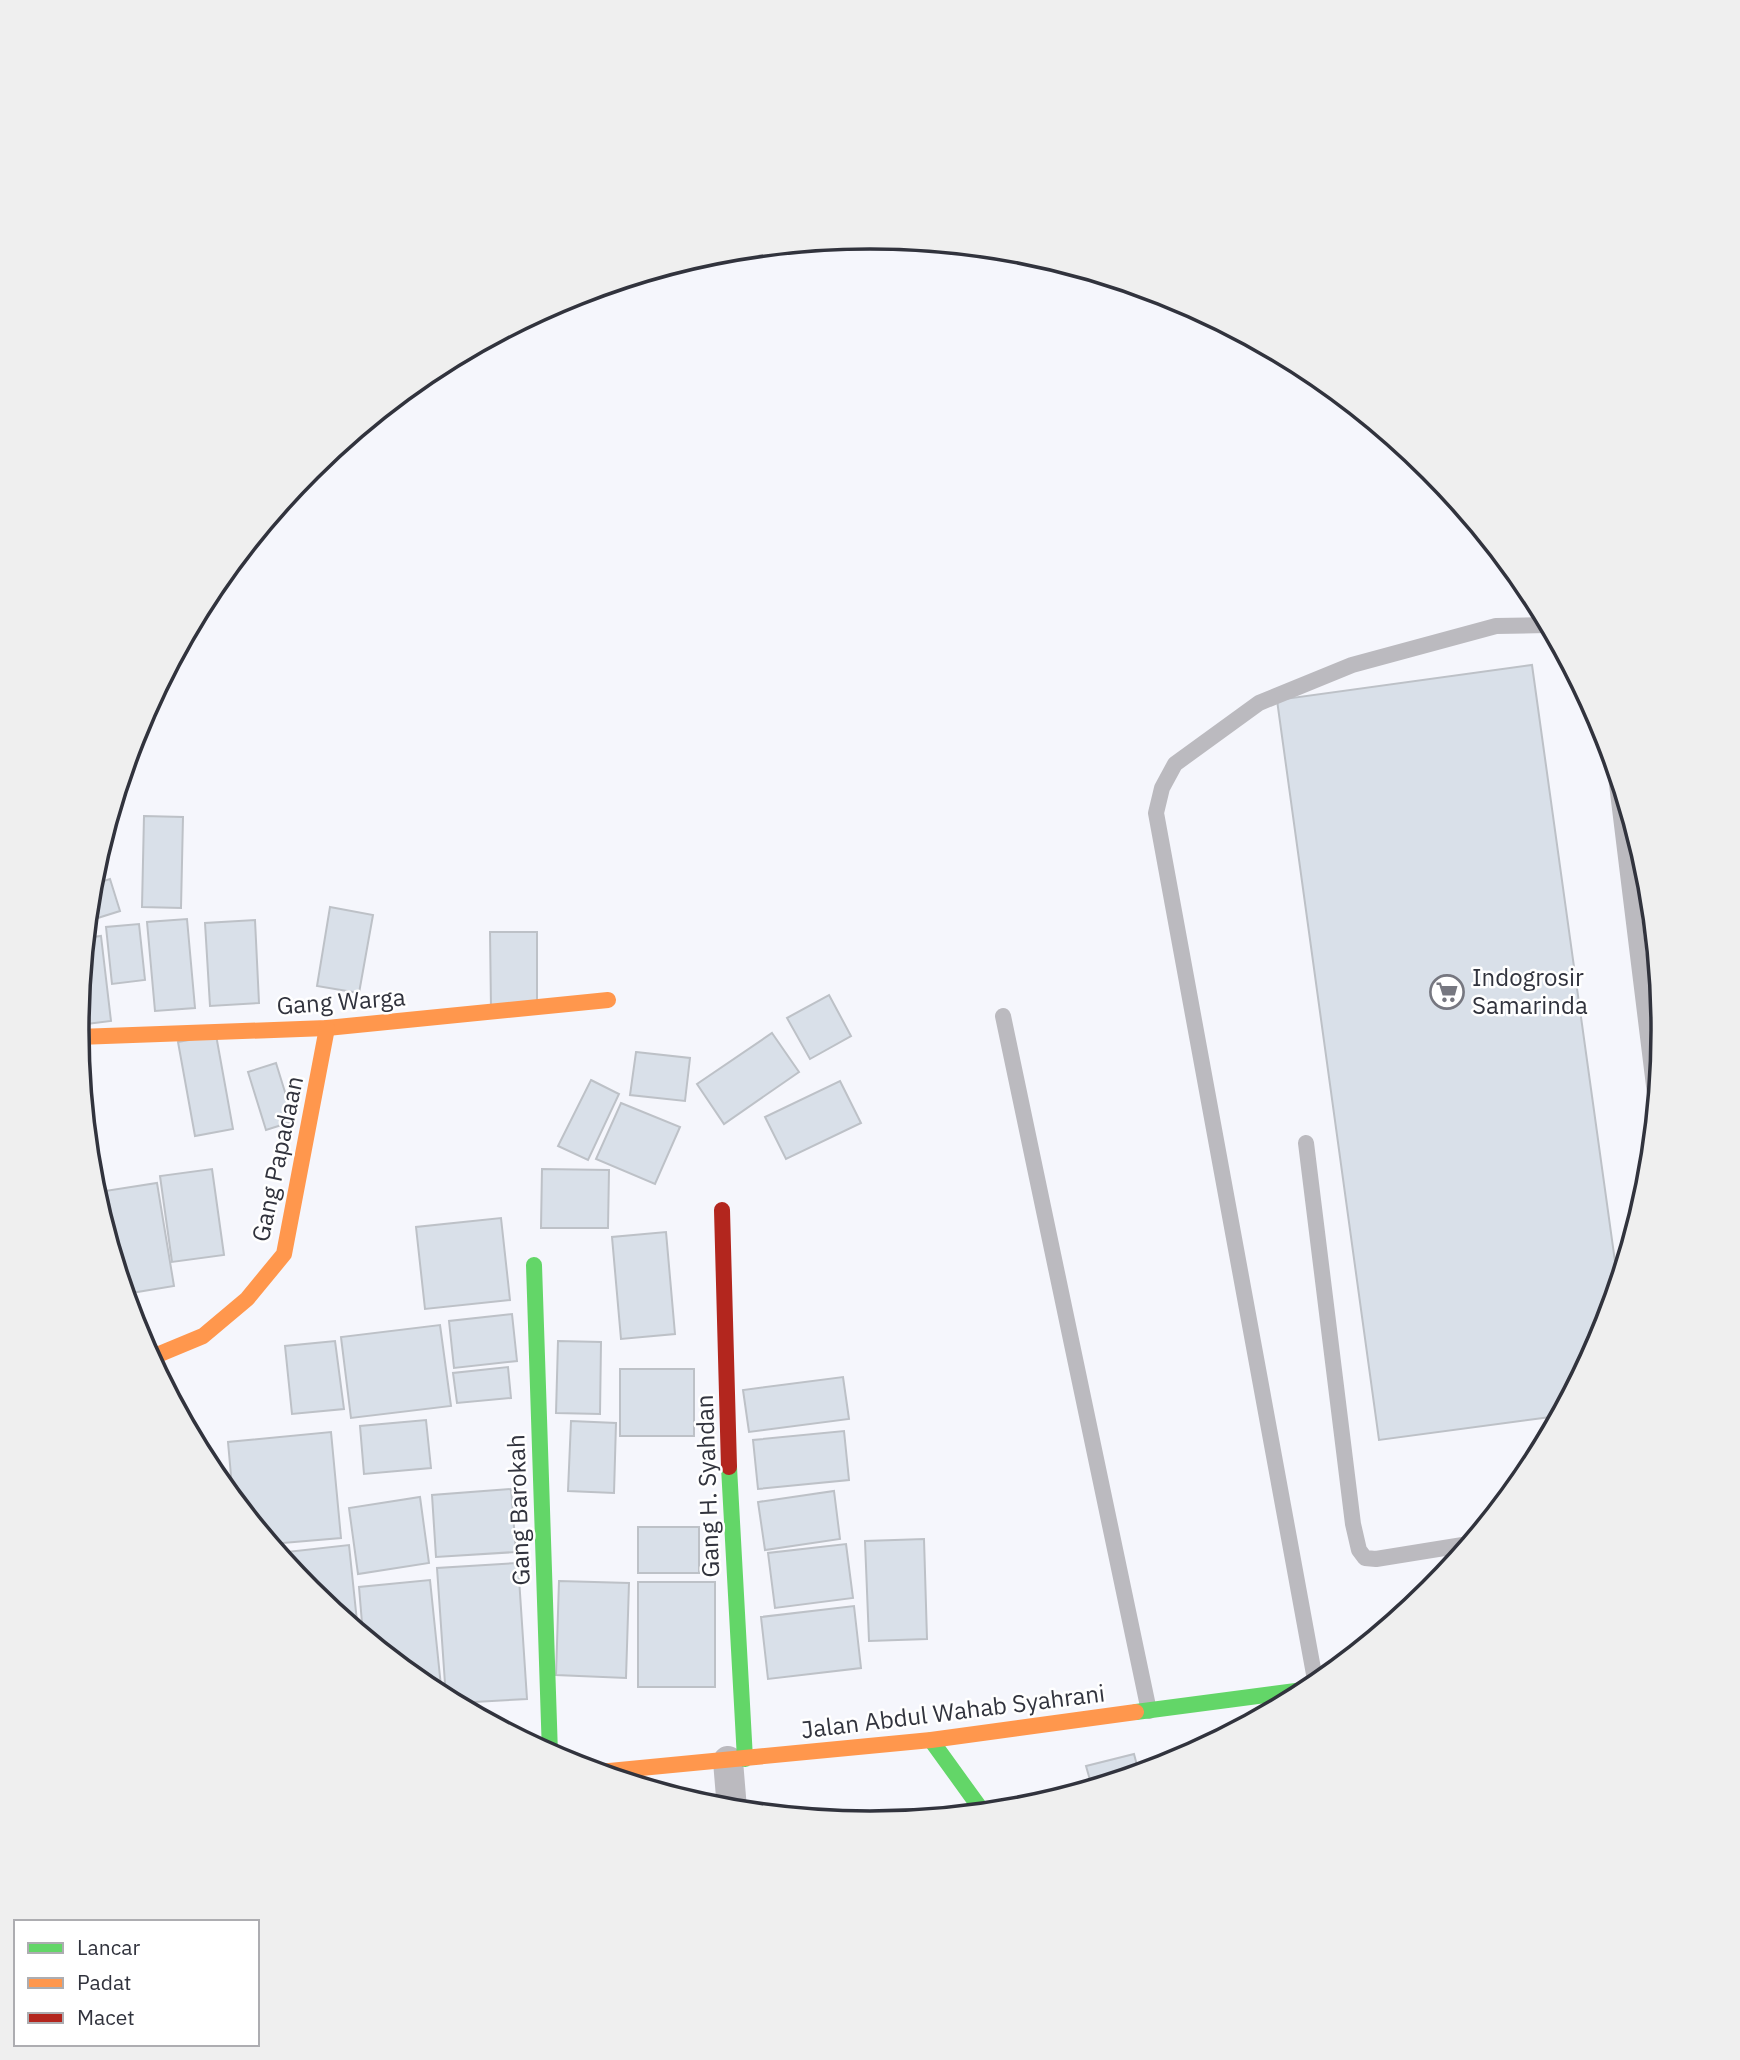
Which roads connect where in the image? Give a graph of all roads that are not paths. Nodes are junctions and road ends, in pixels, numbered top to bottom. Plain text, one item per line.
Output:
1 (1537, 625) edge
2 (1621, 819) edge
3 (608, 1000) dead end
4 (1003, 1016) dead end
5 (327, 1028) junction
6 (89, 1037) edge
7 (1650, 1054) edge
8 (1306, 1143) dead end
9 (722, 1210) dead end
10 (534, 1265) dead end
11 (160, 1354) edge
12 (1456, 1546) edge
13 (1314, 1672) edge
14 (1281, 1693) edge
15 (1149, 1711) junction
16 (931, 1740) junction
17 (550, 1741) edge
18 (736, 1760) junction
19 (624, 1771) edge
20 (733, 1798) edge
21 (977, 1803) edge

1 - 13 lane
2 - 7 lane
3 - 5 main road, Gang Warga
4 - 15 lane
5 - 6 main road, Gang Warga
5 - 11 main road, Gang Papadaan
8 - 12 lane
9 - 18 main road, Gang H. Syahdan
10 - 17 main road, Gang Barokah
14 - 15 main road, Jalan Abdul Wahab Syahrani
15 - 16 main road, Jalan Abdul Wahab Syahrani
16 - 18 main road, Jalan Abdul Wahab Syahrani
16 - 21 main road
18 - 19 main road, Jalan Abdul Wahab Syahrani
18 - 20 street

